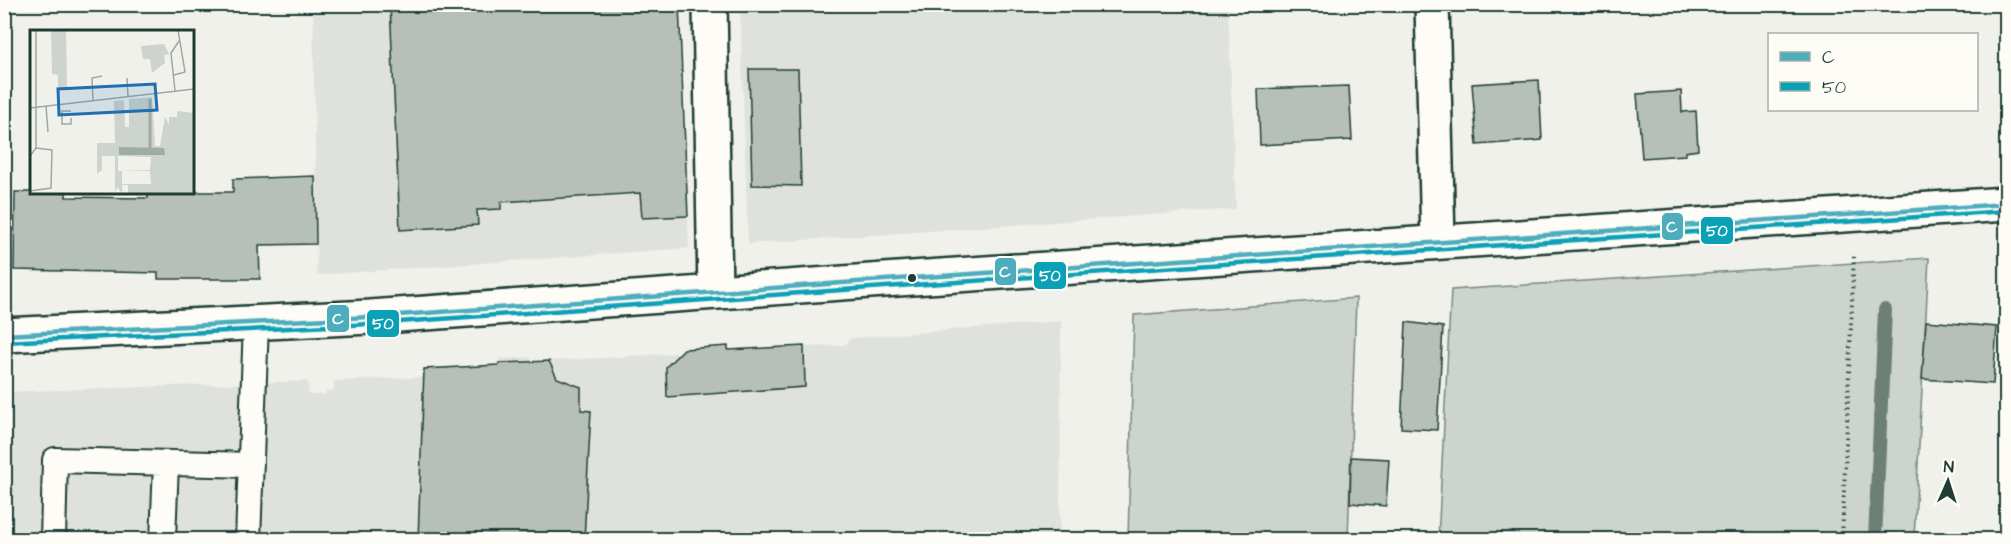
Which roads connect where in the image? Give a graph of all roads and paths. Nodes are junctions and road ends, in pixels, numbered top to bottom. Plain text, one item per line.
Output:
1 (710, 4) edge
2 (1432, 4) edge
3 (2007, 204) edge
4 (1852, 215) junction
5 (1438, 243) junction
6 (715, 292) junction
7 (256, 322) junction
8 (4, 334) edge
9 (166, 463) junction
10 (251, 465) junction
11 (53, 540) edge
12 (164, 540) edge
13 (248, 540) edge
14 (1842, 540) edge

1 - 6 street
2 - 5 street
3 - 4 street
4 - 5 street
4 - 14 path
5 - 6 street
6 - 7 street
7 - 8 street
7 - 10 lane
9 - 10 lane
9 - 11 lane
9 - 12 lane
10 - 13 lane

